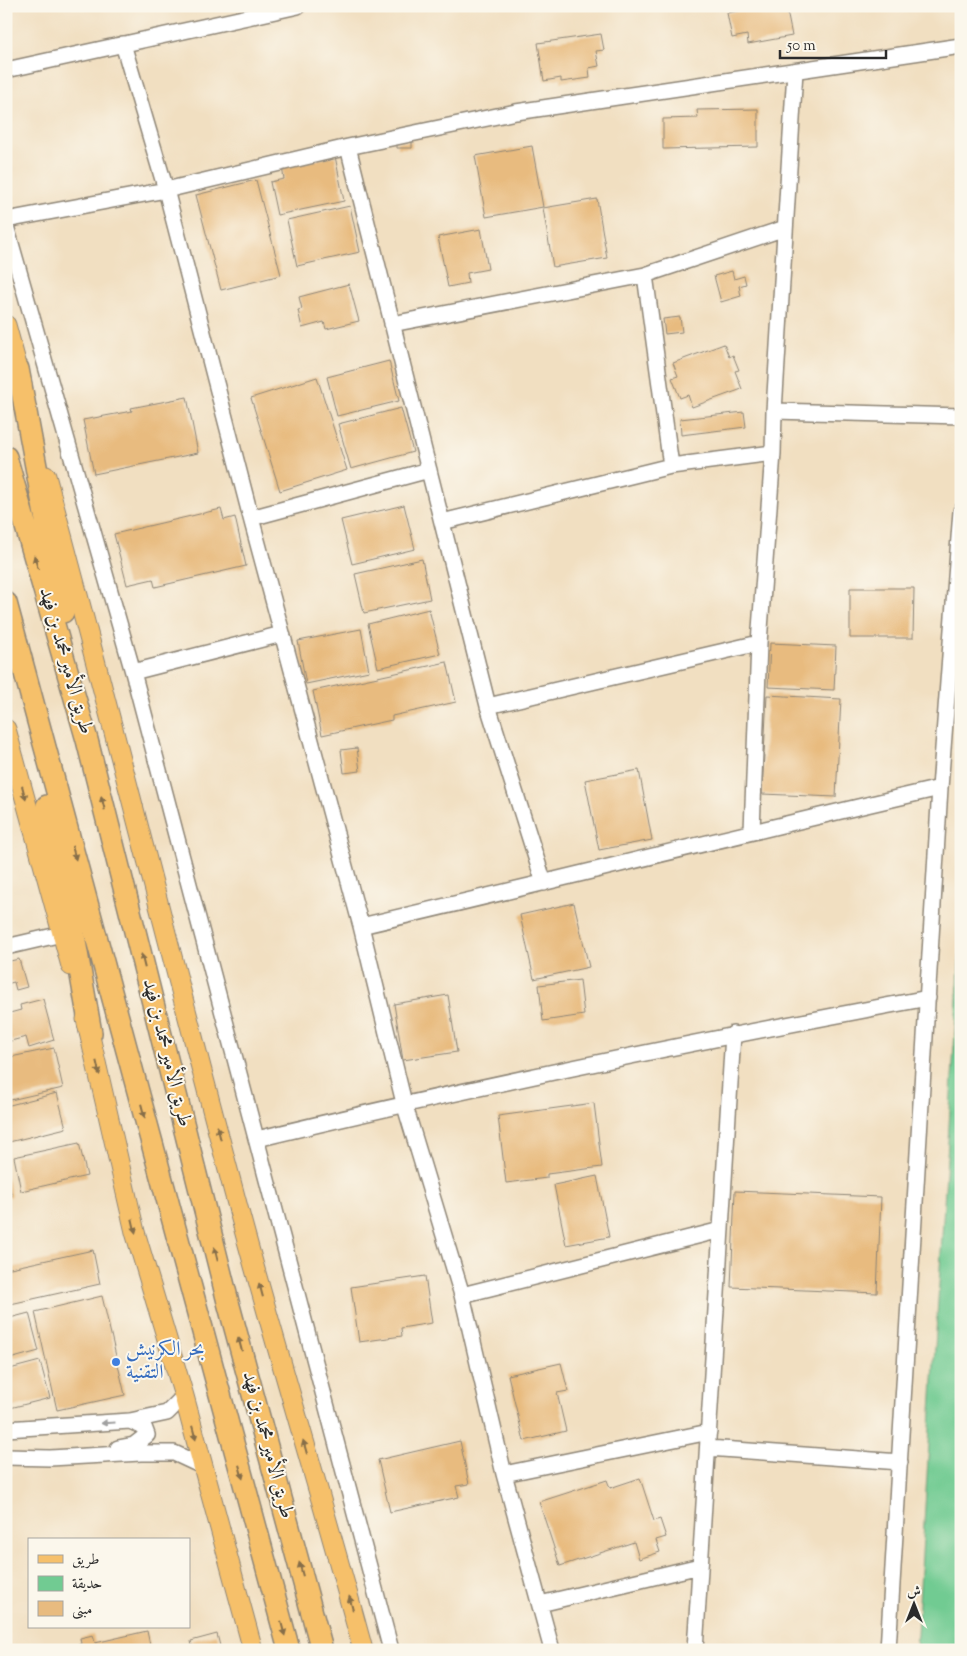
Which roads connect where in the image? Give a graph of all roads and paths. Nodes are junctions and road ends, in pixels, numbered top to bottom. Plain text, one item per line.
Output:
1 (298, 6) edge
2 (123, 44) junction
3 (961, 46) edge
4 (6, 70) edge
5 (795, 71) junction
6 (348, 148) junction
7 (166, 190) junction
8 (6, 220) edge
9 (6, 226) edge
10 (785, 228) junction
11 (645, 275) junction
12 (392, 324) junction
13 (6, 325) edge
14 (18, 369) junction
15 (774, 411) junction
16 (961, 416) edge
17 (773, 453) junction
18 (6, 457) edge
19 (671, 466) junction
20 (429, 470) junction
21 (961, 512) edge
22 (251, 518) junction
23 (442, 522) junction
24 (6, 603) edge
25 (6, 608) edge
26 (282, 634) junction
27 (759, 643) junction
28 (132, 672) junction
29 (488, 706) junction
30 (6, 729) edge
31 (87, 740) junction
32 (940, 788) junction
33 (752, 831) junction
34 (544, 883) junction
35 (361, 926) junction
36 (62, 934) junction
37 (6, 947) edge
38 (928, 998) junction
39 (90, 1033) junction
40 (733, 1034) junction
41 (404, 1103) junction
42 (257, 1139) junction
43 (721, 1230) junction
44 (462, 1295) junction
45 (184, 1396) junction
46 (130, 1421) junction
47 (6, 1429) edge
48 (709, 1432) junction
49 (708, 1448) junction
50 (6, 1457) edge
51 (50, 1458) junction
52 (900, 1462) junction
53 (204, 1467) junction
54 (504, 1474) junction
55 (700, 1566) junction
56 (540, 1604) junction
57 (253, 1650) edge
58 (289, 1650) edge
59 (322, 1650) edge
60 (363, 1650) edge
61 (391, 1650) edge
62 (552, 1650) edge
63 (695, 1650) edge
64 (888, 1650) edge

1 - 2 street
2 - 4 street
2 - 7 street
3 - 5 street
5 - 6 street
5 - 10 street
6 - 7 street
6 - 12 street
7 - 8 street
7 - 22 street
9 - 28 street
10 - 11 street
10 - 15 street
11 - 12 street
11 - 19 street
12 - 20 street
13 - 14 main road
14 - 31 highway
60 -> 14 main road
15 - 16 street
15 - 17 street
17 - 19 street
17 - 27 street
31 -> 18 highway, طريق الأمير محمد بن فهد
19 - 23 street
20 - 22 street
20 - 23 street
21 - 32 street
22 - 26 street
23 - 29 street
24 -> 58 highway, طريق الأمير محمد بن فهد
25 - 39 highway
26 - 28 street
26 - 35 street
27 - 29 street
27 - 33 street
28 - 42 street
29 - 34 street
30 -> 36 main road
59 -> 31 highway, طريق الأمير محمد بن فهد
32 - 33 street
32 - 38 street
33 - 34 street
34 - 35 street
35 - 41 street
36 - 37 street
36 - 39 main road
38 - 40 street
38 - 52 street
39 -> 45 main road
40 - 41 street
40 - 43 street
41 - 42 street
41 - 44 street
42 - 61 street
43 - 44 street
43 - 48 street
44 - 54 street
45 - 46 street
45 -> 53 main road
46 -> 47 street
46 - 51 street
48 - 49 street
48 - 54 street
49 - 52 street
49 - 55 street
50 - 51 street
51 - 53 street
52 - 64 street
53 - 57 main road
54 - 56 street
55 - 56 street
55 - 63 street
56 - 62 street

